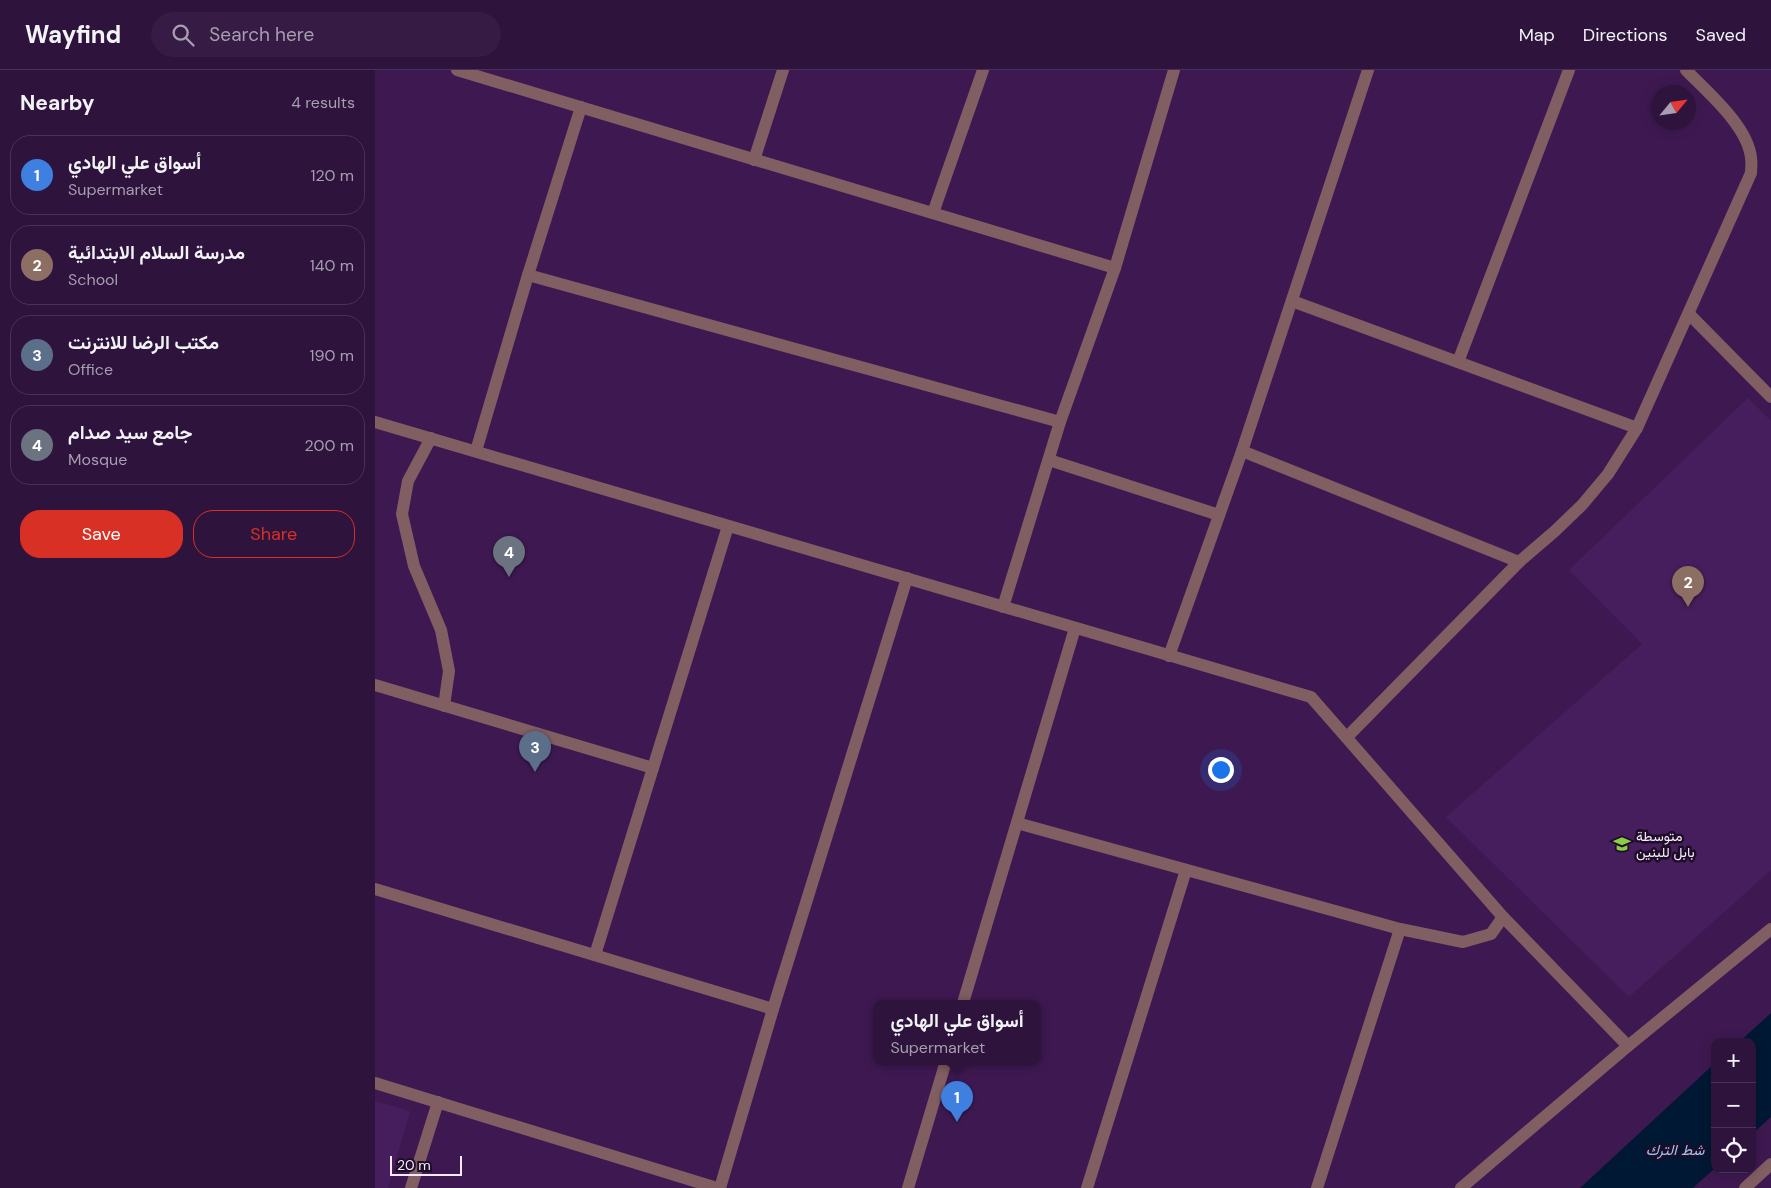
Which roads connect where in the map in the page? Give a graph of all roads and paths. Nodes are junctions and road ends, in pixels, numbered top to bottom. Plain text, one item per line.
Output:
1 (457, 70) edge
2 (783, 70) edge
3 (983, 70) edge
4 (1174, 70) edge
5 (1368, 70) edge
6 (1569, 70) edge
7 (1686, 70) edge
8 (581, 108) junction
9 (754, 160) junction
10 (933, 213) junction
11 (1115, 268) junction
12 (528, 275) junction
13 (1292, 301) junction
14 (1689, 314) junction
15 (1458, 362) junction
16 (1771, 397) edge
17 (375, 422) edge
18 (1060, 422) junction
19 (1637, 428) junction
20 (431, 438) junction
21 (476, 451) junction
22 (1242, 452) junction
23 (1049, 460) junction
24 (1219, 515) junction
25 (729, 526) junction
26 (1519, 562) junction
27 (907, 578) junction
28 (1003, 606) junction
29 (1075, 628) junction
30 (1169, 656) junction
31 (375, 685) edge
32 (444, 706) junction
33 (1347, 737) junction
34 (653, 768) junction
35 (1017, 822) junction
36 (1186, 870) junction
37 (375, 889) edge
38 (1503, 917) junction
39 (1400, 929) junction
40 (1771, 929) edge
41 (595, 955) junction
42 (964, 1000) edge
43 (773, 1009) junction
44 (1627, 1046) junction
45 (945, 1065) edge
46 (375, 1083) edge
47 (438, 1102) junction
48 (1771, 1164) edge
49 (692, 1184) edge
50 (411, 1188) edge
51 (719, 1188) edge
52 (908, 1188) edge
53 (1087, 1188) edge
54 (1317, 1188) edge
55 (1461, 1188) edge
56 (1745, 1188) edge

1 - 8 street
2 - 9 street
3 - 10 street
4 - 11 street
5 - 13 street
6 - 15 street
7 - 14 street
8 - 9 street
8 - 12 street
9 - 10 street
10 - 11 street
11 - 18 street
12 - 18 street
12 - 21 street
13 - 15 street
13 - 22 street
14 - 16 street
14 - 19 street
15 - 19 street
17 - 20 street
18 - 23 street
19 - 26 street
20 - 21 street
20 - 32 street
21 - 25 street
22 - 24 street
22 - 26 street
23 - 24 street
23 - 28 street
24 - 30 street
25 - 27 street
25 - 34 street
26 - 33 street
27 - 28 street
27 - 43 street
28 - 29 street
29 - 30 street
29 - 35 street
30 - 33 street
31 - 32 street
32 - 34 street
33 - 38 street
34 - 41 street
35 - 36 street
35 - 42 street
36 - 39 street
36 - 53 street
37 - 41 street
38 - 39 street
38 - 44 street
39 - 54 street
40 - 44 street
41 - 43 street
43 - 51 street
44 - 55 street
45 - 52 street
46 - 47 street
47 - 49 street
47 - 50 street
48 - 56 street
49 - 51 street

